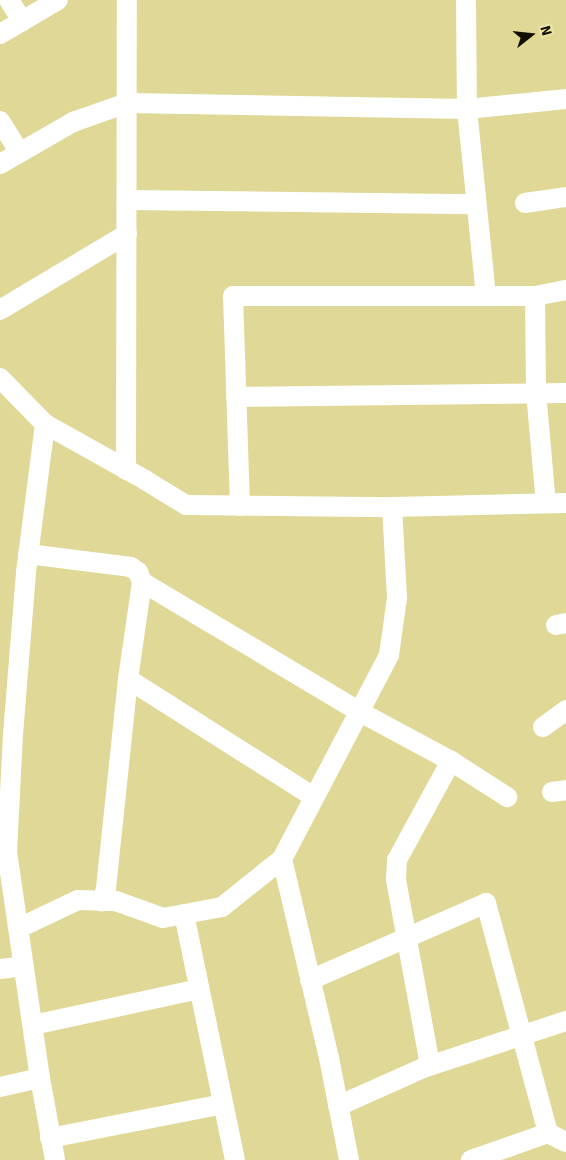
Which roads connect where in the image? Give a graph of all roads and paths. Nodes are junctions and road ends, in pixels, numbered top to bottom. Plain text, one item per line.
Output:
1 (9, 0) edge
2 (58, 0) edge
3 (127, 0) edge
4 (466, 0) edge
5 (22, 21) junction
6 (0, 34) edge
7 (566, 98) edge
8 (127, 104) junction
9 (467, 109) junction
10 (0, 121) edge
11 (19, 152) junction
12 (0, 164) edge
13 (566, 197) edge
14 (127, 200) junction
15 (525, 203) dead end
16 (476, 204) junction
17 (127, 234) junction
18 (566, 290) edge
19 (486, 296) junction
20 (535, 296) junction
21 (0, 310) edge
22 (0, 378) edge
23 (536, 392) junction
24 (566, 393) edge
25 (236, 397) junction
26 (45, 424) junction
27 (126, 470) junction
28 (566, 502) edge
29 (546, 503) junction
30 (240, 506) junction
31 (392, 507) junction
32 (28, 554) junction
33 (142, 582) junction
34 (128, 679) junction
35 (566, 710) edge
36 (360, 712) junction
37 (543, 727) dead end
38 (451, 762) junction
39 (507, 797) dead end
40 (314, 798) junction
41 (5, 809) edge
42 (282, 860) junction
43 (102, 901) junction
44 (184, 914) junction
45 (18, 928) junction
46 (407, 937) junction
47 (24, 966) junction
48 (0, 969) edge
49 (310, 980) junction
50 (199, 989) junction
51 (566, 1021) edge
52 (33, 1025) junction
53 (522, 1036) junction
54 (430, 1066) junction
55 (40, 1078) junction
56 (0, 1087) edge
57 (223, 1104) junction
58 (338, 1106) junction
59 (548, 1133) junction
60 (50, 1138) junction
61 (566, 1142) edge
62 (55, 1160) edge
63 (234, 1160) edge
64 (349, 1160) edge
65 (471, 1160) edge

1 - 5 street
2 - 5 street
3 - 8 street
4 - 9 street
5 - 6 street
7 - 9 street
8 - 9 street
8 - 11 street
8 - 14 street
9 - 16 street
10 - 11 street
11 - 12 street
13 - 15 street
14 - 16 street
14 - 17 street
16 - 19 street
17 - 21 street
17 - 27 street
18 - 20 street
19 - 20 street
19 - 25 street
20 - 23 street
22 - 26 street
23 - 24 street
23 - 25 street
23 - 29 street
25 - 30 street
26 - 27 street
26 - 32 street
27 - 30 street
28 - 29 street
29 - 31 street
30 - 31 street
31 - 36 street
32 - 33 street
32 - 41 street
33 - 34 street
33 - 36 street
34 - 40 street
34 - 43 street
35 - 37 street
36 - 38 street
36 - 40 street
38 - 39 street
38 - 46 street
40 - 42 street
41 - 45 street
42 - 44 street
42 - 49 street
43 - 44 street
43 - 45 street
44 - 50 street
45 - 47 street
46 - 49 street
46 - 53 street
46 - 54 street
47 - 48 street
47 - 52 street
49 - 58 street
50 - 52 street
50 - 57 street
51 - 53 street
52 - 55 street
53 - 54 street
53 - 59 street
54 - 58 street
55 - 56 street
55 - 60 street
57 - 60 street
57 - 63 street
58 - 64 street
59 - 61 street
59 - 65 street
60 - 62 street

